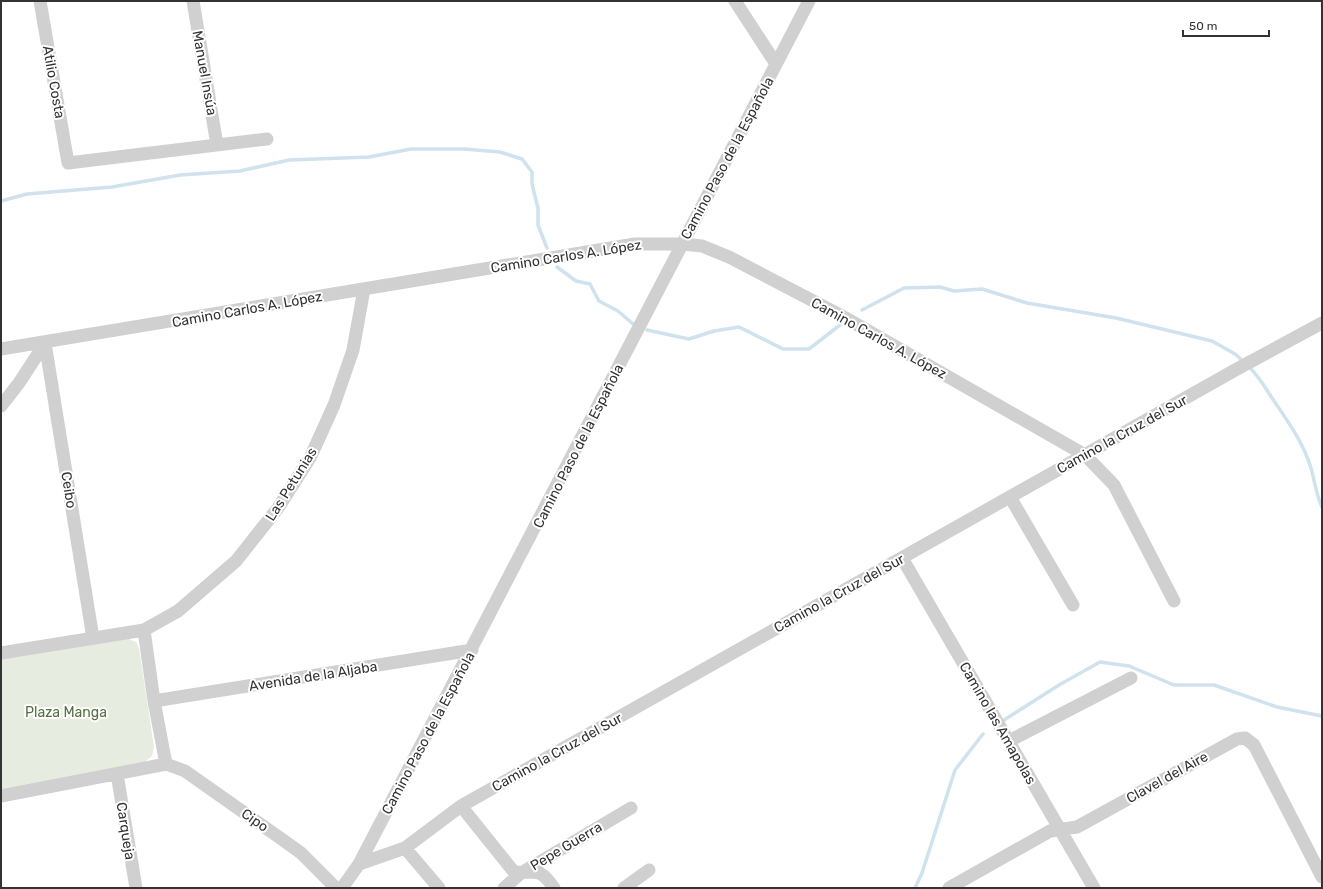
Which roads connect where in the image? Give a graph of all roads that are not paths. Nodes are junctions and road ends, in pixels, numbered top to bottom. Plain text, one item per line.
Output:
1 (40, 1) edge
2 (193, 1) edge
3 (735, 1) edge
4 (809, 1) edge
5 (776, 64) junction
6 (267, 139) dead end
7 (217, 145) junction
8 (682, 244) junction
9 (364, 289) junction
10 (1322, 323) edge
11 (45, 343) junction
12 (1, 349) edge
13 (1, 406) edge
14 (1084, 455) junction
15 (1010, 497) junction
16 (902, 558) junction
17 (1174, 601) dead end
18 (1074, 606) dead end
19 (144, 630) junction
20 (93, 638) junction
21 (472, 650) junction
22 (1, 653) edge
23 (1131, 678) dead end
24 (154, 701) junction
25 (1008, 741) junction
26 (166, 764) junction
27 (117, 774) junction
28 (1, 796) edge
29 (461, 806) junction
30 (631, 808) dead end
31 (1061, 831) junction
32 (405, 848) junction
33 (359, 864) junction
34 (649, 870) dead end
35 (521, 873) junction
36 (1322, 877) edge
37 (136, 888) edge
38 (336, 888) edge
39 (342, 888) edge
40 (439, 888) edge
41 (504, 888) edge
42 (554, 888) edge
43 (624, 888) edge
44 (948, 888) edge
45 (1094, 888) edge

1 - 7 street, Atilio Costa
2 - 7 street, Manuel Insúa
3 - 5 street
4 - 5 street, Camino Paso de la Española
5 - 8 street, Camino Paso de la Española
6 - 7 street
8 - 9 street, Camino Carlos A. López
8 - 14 street, Camino Carlos A. López
8 - 21 street, Camino Paso de la Española
9 - 11 street, Camino Carlos A. López
9 - 19 street, Las Petunias
10 - 14 street, Camino la Cruz del Sur
11 - 12 street, Camino Carlos A. López
11 - 13 street
11 - 20 street, Ceibo
14 - 15 street, Camino la Cruz del Sur
14 - 17 street, Camino Carlos A. López
15 - 16 street, Camino la Cruz del Sur
15 - 18 street
16 - 25 street, Camino las Amapolas
16 - 29 street, Camino la Cruz del Sur
19 - 20 street
19 - 24 street
20 - 22 street
21 - 24 street, Avenida de la Aljaba
21 - 33 street, Camino Paso de la Española
23 - 25 street
24 - 26 street
25 - 31 street, Camino las Amapolas
26 - 27 street
26 - 38 street, Cipo
27 - 28 street
27 - 37 street, Carqueja
29 - 32 street, Camino la Cruz del Sur
29 - 35 street
30 - 35 street, Pepe Guerra
31 - 36 street, Clavel del Aire
31 - 44 street, Clavel del Aire
31 - 45 street, Camino las Amapolas
32 - 33 street, Camino la Cruz del Sur
32 - 40 street
33 - 39 street, Camino Paso de la Española
34 - 43 street
35 - 41 street, Pepe Guerra
35 - 42 street

